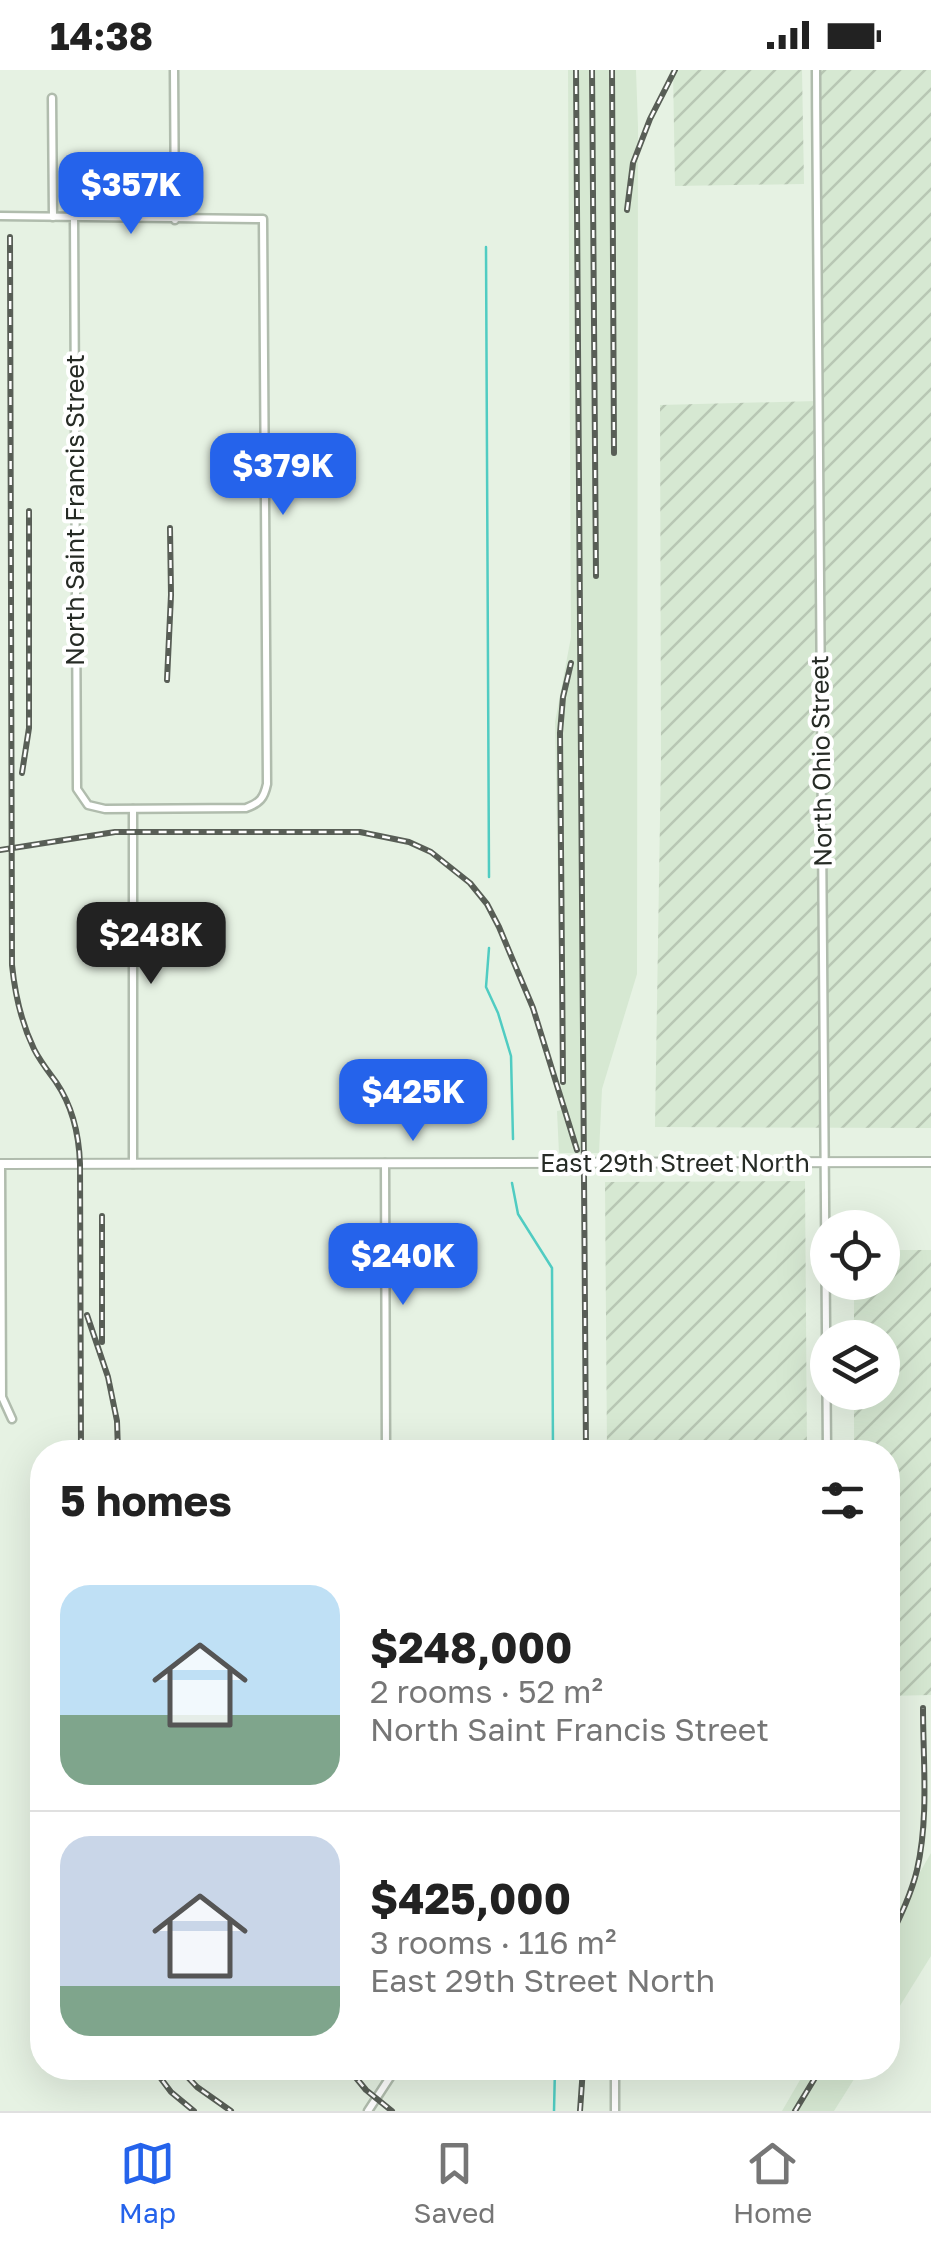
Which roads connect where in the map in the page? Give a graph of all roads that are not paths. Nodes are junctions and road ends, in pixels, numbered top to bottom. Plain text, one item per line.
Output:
1 (174, 70) edge
2 (816, 70) edge
3 (52, 98) dead end
4 (0, 216) edge
5 (53, 217) junction
6 (74, 218) junction
7 (175, 220) junction
8 (133, 809) junction
9 (827, 1162) junction
10 (931, 1162) edge
11 (384, 1163) junction
12 (0, 1164) edge
13 (132, 1164) junction
14 (12, 1419) dead end
15 (386, 1440) edge
16 (827, 1440) edge
17 (388, 2080) edge
18 (615, 2080) edge
19 (368, 2111) edge
20 (615, 2111) edge

1 - 7 street
2 - 9 street, North Ohio Street
3 - 5 street
4 - 5 street
5 - 6 street
6 - 7 street
6 - 8 street, North Saint Francis Street
7 - 8 street
8 - 13 street
9 - 10 street, East 29th Street North
9 - 11 street, East 29th Street North
9 - 16 street, North Ohio Street
11 - 13 street, East 29th Street North
11 - 15 street
12 - 13 street, East 29th Street North
12 - 14 street
17 - 19 street
18 - 20 street

